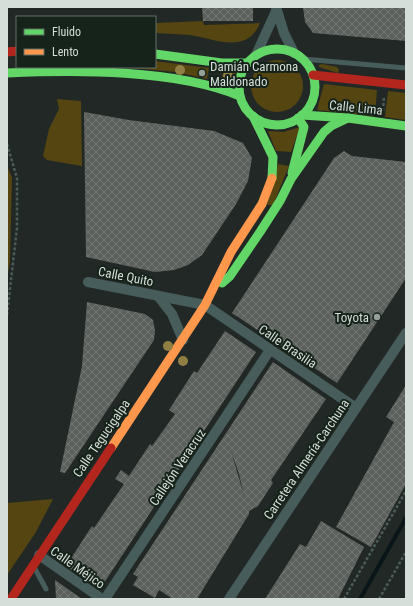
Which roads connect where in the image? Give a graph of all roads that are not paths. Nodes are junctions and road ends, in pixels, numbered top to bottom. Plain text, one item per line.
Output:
1 (276, 9) edge
2 (156, 54) edge
3 (256, 55) junction
4 (298, 56) junction
5 (248, 63) junction
6 (406, 68) edge
7 (7, 73) edge
8 (313, 75) junction
9 (406, 85) edge
10 (240, 96) junction
11 (253, 116) junction
12 (300, 117) junction
13 (348, 118) junction
14 (406, 126) edge
15 (291, 179) junction
16 (88, 282) dead end
17 (213, 292) junction
18 (158, 296) junction
19 (205, 305) junction
20 (406, 333) edge
21 (183, 340) junction
22 (270, 350) junction
23 (356, 408) junction
24 (36, 560) junction
25 (46, 589) dead end
26 (11, 599) edge
27 (102, 599) edge
28 (105, 599) edge
29 (229, 599) edge

1 - 3 street
1 - 4 street
2 - 5 street
3 - 4 street
3 - 5 street
4 - 6 lane
4 - 8 street
5 - 10 street
7 - 10 street
8 - 9 street, Calle Lima
8 - 12 street
10 - 11 street
11 - 12 street
11 - 17 street, Calle Tegucigalpa
12 - 13 street, Calle Lima
12 - 15 street, Calle Tegucigalpa
13 - 14 street, Calle Lima
13 - 15 street, Calle Tegucigalpa
15 - 17 street, Calle Tegucigalpa
16 - 18 street, Calle Quito
17 - 19 street, Calle Tegucigalpa
18 - 19 street, Calle Quito
18 - 21 street, Calle Quito
19 - 21 street, Calle Tegucigalpa
19 - 22 street, Calle Brasilia
20 - 23 street, Carretera Almería-Carchuna
21 - 24 street, Calle Tegucigalpa
22 - 23 street, Calle Brasilia
22 - 28 street, Callejón Veracruz
23 - 29 street, Carretera Almería-Carchuna
24 - 25 lane
24 - 26 street, Calle Tegucigalpa
24 - 27 street, Calle Méjico

